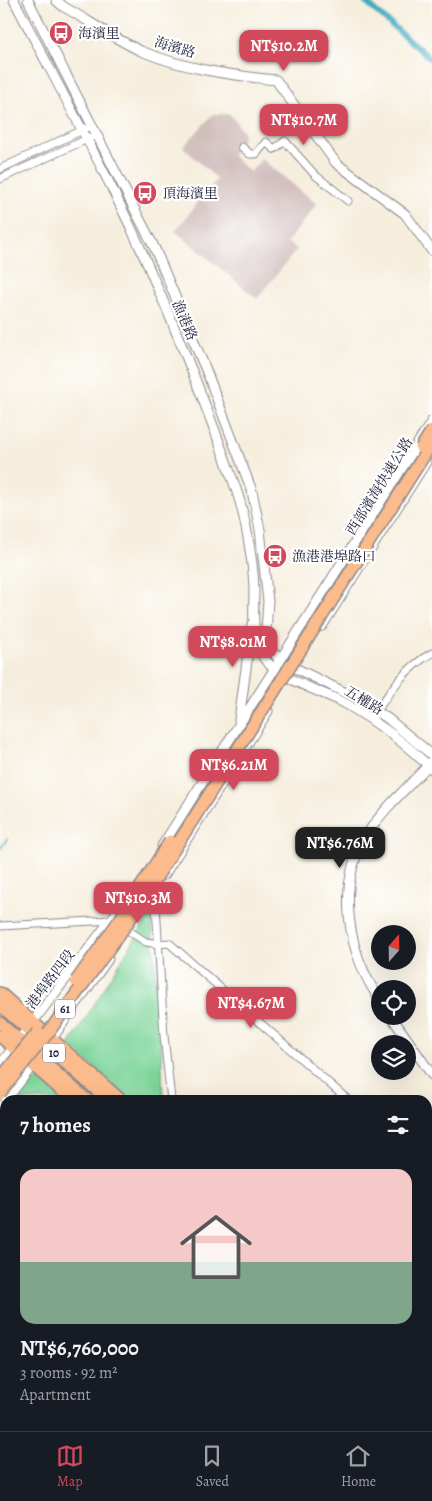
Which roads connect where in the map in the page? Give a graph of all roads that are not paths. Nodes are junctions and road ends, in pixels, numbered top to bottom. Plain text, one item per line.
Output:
1 (30, 0) edge
2 (55, 0) edge
3 (16, 4) edge
4 (91, 126) junction
5 (81, 130) junction
6 (96, 135) junction
7 (86, 139) junction
8 (242, 147) dead end
9 (0, 169) edge
10 (0, 179) edge
11 (348, 201) dead end
12 (432, 251) edge
13 (432, 421) edge
14 (432, 430) edge
15 (432, 443) edge
16 (432, 453) edge
17 (253, 616) junction
18 (432, 654) edge
19 (279, 660) junction
20 (296, 668) junction
21 (273, 669) junction
22 (290, 677) junction
23 (376, 711) junction
24 (371, 720) junction
25 (238, 723) junction
26 (432, 755) edge
27 (431, 765) edge
28 (155, 889) junction
29 (112, 920) junction
30 (0, 926) edge
31 (128, 931) junction
32 (158, 944) junction
33 (371, 986) edge
34 (0, 993) edge
35 (0, 1005) edge
36 (0, 1023) edge
37 (397, 1025) edge
38 (31, 1027) junction
39 (0, 1036) edge
40 (49, 1043) junction
41 (17, 1045) junction
42 (36, 1061) junction
43 (0, 1065) edge
44 (432, 1075) edge
45 (0, 1079) edge
46 (0, 1093) edge
47 (9, 1095) edge
48 (67, 1095) edge
49 (80, 1095) edge
50 (103, 1095) edge
51 (116, 1095) edge
52 (171, 1095) edge
53 (342, 1095) edge

1 - 3 street
1 - 4 street, 漁港路
2 - 12 street, 海濱路
3 - 5 street, 漁港路
4 - 5 street
4 - 6 street, 漁港路
5 - 7 street, 漁港路
5 - 9 street
6 - 7 street
6 - 19 street, 漁港路
7 - 10 street
7 - 17 street, 漁港路
8 - 11 street
13 - 19 street, 港埠路四段
14 - 45 main road, 西部濱海快速公路 / 61, bridge
15 - 46 main road, 西部濱海快速公路 / 61, bridge
16 - 20 street
17 - 21 street, 漁港路
17 - 25 street
18 - 23 street
19 - 20 street, 五權路
19 - 21 street, 港埠路四段
20 - 22 street
20 - 23 street, 五權路
21 - 22 street, 五權路
21 - 25 street, 港埠路四段
22 - 24 street, 五權路
22 - 28 street
23 - 24 street
23 - 26 street, 五權路
24 - 27 street, 五權路
25 - 29 street, 港埠路四段
27 - 33 street
28 - 31 street
28 - 32 street
29 - 30 street
29 - 31 street
29 - 38 street, 港埠路四段
31 - 32 street
31 - 40 street
32 - 52 street
32 - 53 street
34 - 38 main road
35 - 38 main road, 10
36 - 41 main road
37 - 44 street
38 - 40 main road, 10
38 - 41 street, 港埠路四段
39 - 41 main road
40 - 42 street
40 - 50 main road, 10
40 - 51 main road
41 - 42 main road
41 - 43 street, 港埠路四段
42 - 47 street
42 - 48 main road
42 - 49 main road, 10

